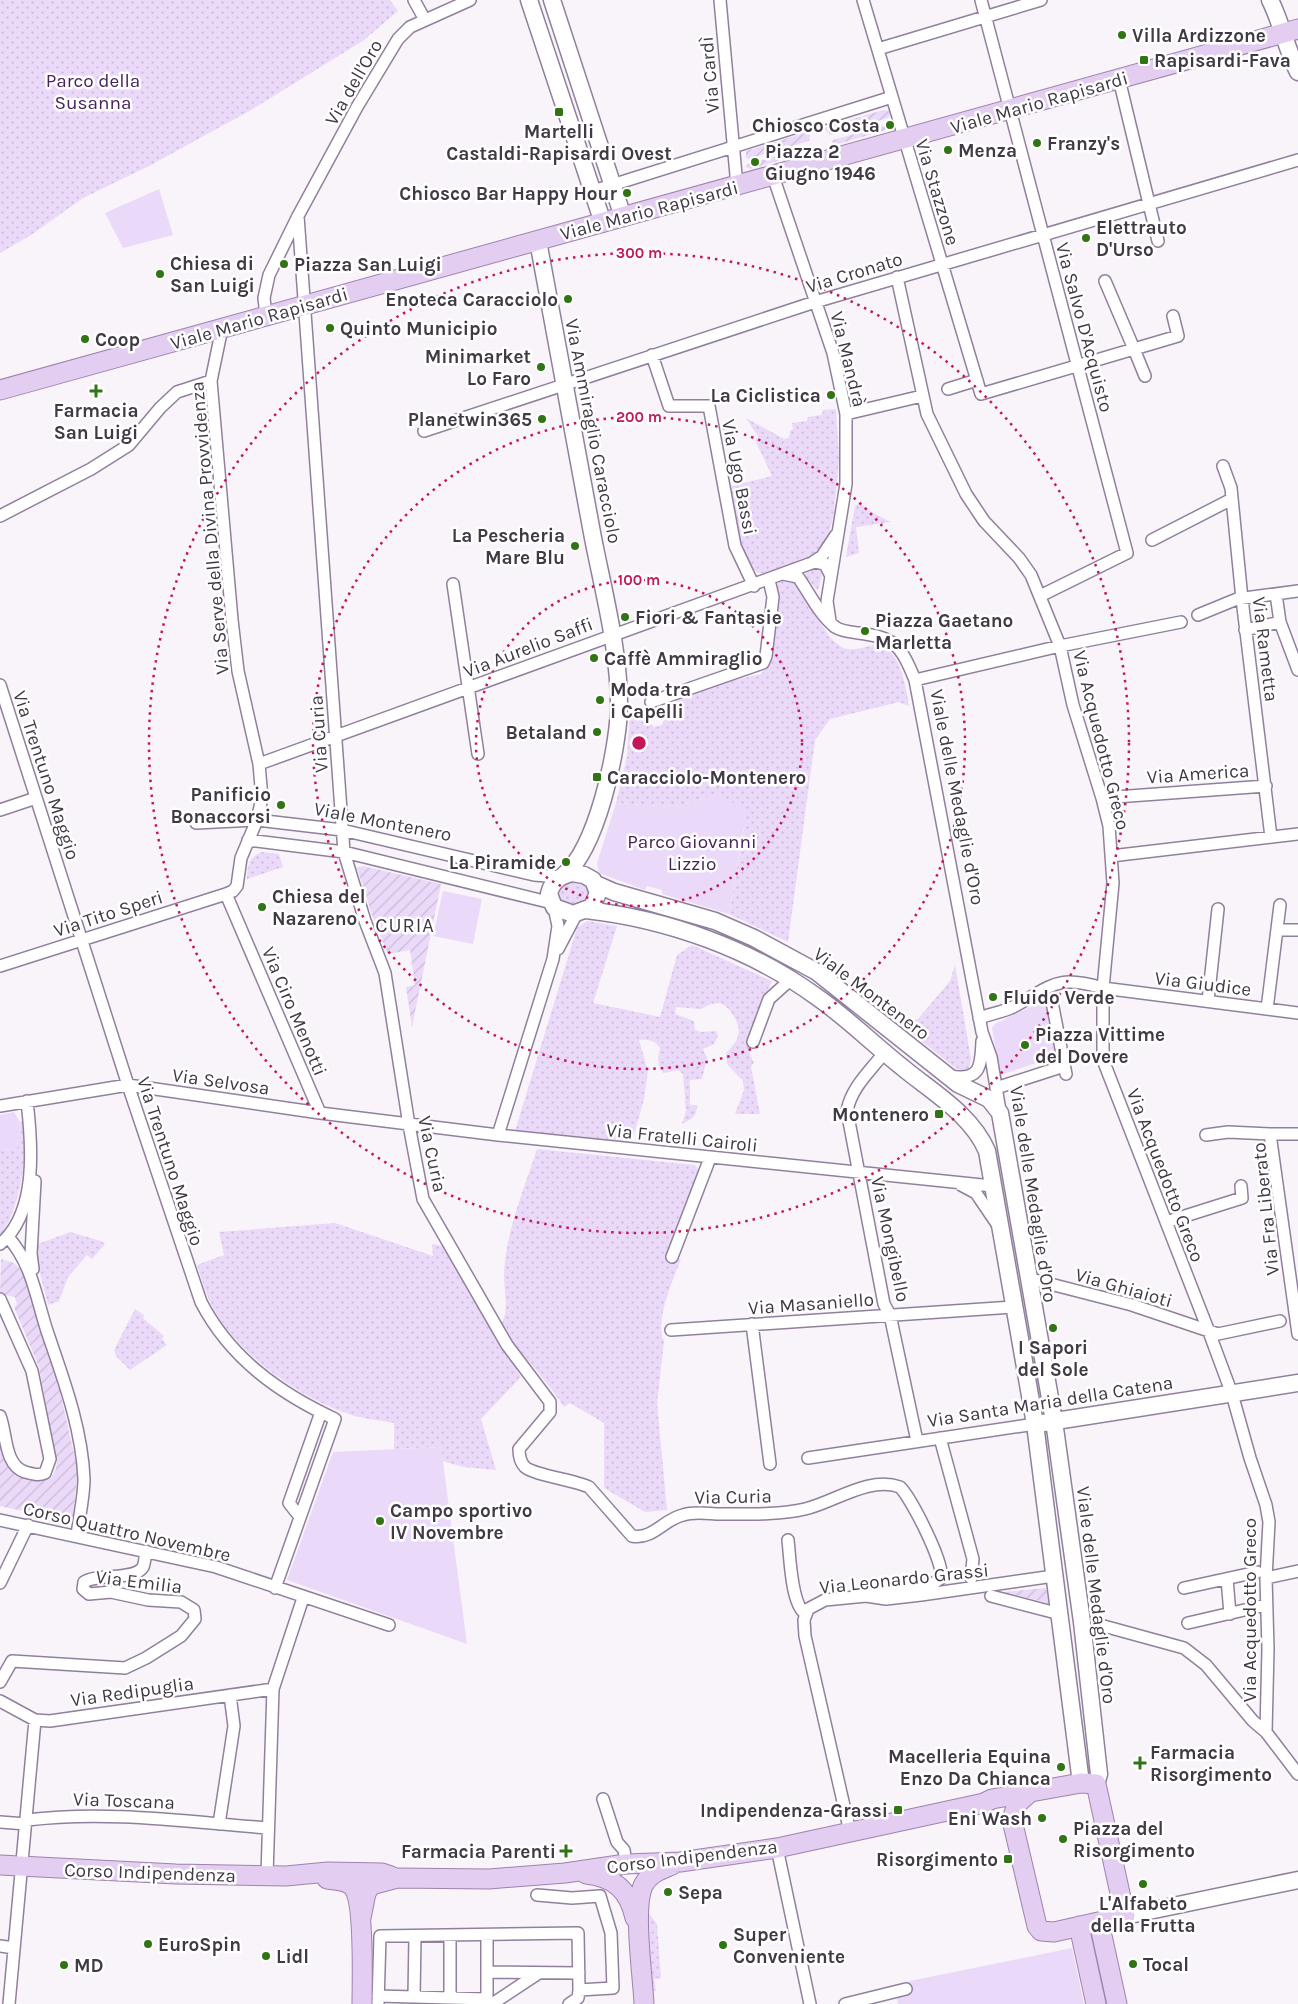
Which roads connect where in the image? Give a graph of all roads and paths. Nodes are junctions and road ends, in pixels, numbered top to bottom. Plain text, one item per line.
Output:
1 (414, 0) edge
2 (470, 0) edge
3 (530, 0) edge
4 (552, 0) edge
5 (720, 0) edge
6 (863, 0) edge
7 (981, 0) edge
8 (1041, 0) edge
9 (1270, 0) edge
10 (986, 17) junction
11 (425, 20) junction
12 (1291, 31) edge
13 (878, 49) junction
14 (1298, 72) edge
15 (1119, 79) junction
16 (892, 97) junction
17 (1011, 109) junction
18 (904, 140) junction
19 (734, 148) junction
20 (1298, 160) edge
21 (773, 176) junction
22 (612, 184) junction
23 (737, 186) junction
24 (593, 191) junction
25 (1148, 203) junction
26 (298, 216) junction
27 (623, 217) junction
28 (603, 223) junction
29 (1042, 234) junction
30 (538, 240) junction
31 (1158, 241) dead end
32 (282, 251) junction
33 (300, 256) junction
34 (941, 263) junction
35 (897, 277) junction
36 (1105, 281) dead end
37 (816, 302) junction
38 (305, 304) junction
39 (266, 315) junction
40 (1172, 316) dead end
41 (222, 328) junction
42 (1134, 349) junction
43 (652, 355) junction
44 (1078, 366) junction
45 (1145, 376) dead end
46 (977, 380) junction
47 (211, 381) junction
48 (564, 383) junction
49 (948, 389) dead end
50 (0, 390) edge
51 (922, 396) junction
52 (846, 414) junction
53 (424, 431) dead end
54 (1223, 466) dead end
55 (1232, 499) junction
56 (0, 516) edge
57 (840, 528) junction
58 (1152, 540) dead end
59 (809, 564) junction
60 (783, 574) junction
61 (830, 574) junction
62 (768, 580) junction
63 (453, 584) dead end
64 (754, 586) junction
65 (1298, 591) edge
66 (1276, 594) junction
67 (1040, 596) junction
68 (1242, 599) junction
69 (1198, 615) dead end
70 (830, 622) junction
71 (1181, 622) dead end
72 (1280, 622) junction
73 (1245, 630) junction
74 (611, 635) junction
75 (1060, 646) junction
76 (1298, 670) edge
77 (915, 680) junction
78 (0, 685) edge
79 (468, 688) junction
80 (651, 702) dead end
81 (336, 736) junction
82 (478, 754) dead end
83 (259, 764) junction
84 (1266, 786) junction
85 (36, 798) junction
86 (1102, 798) junction
87 (0, 810) edge
88 (257, 820) junction
89 (196, 823) dead end
90 (342, 830) junction
91 (592, 834) junction
92 (1298, 834) edge
93 (1272, 837) junction
94 (248, 840) junction
95 (344, 852) junction
96 (1111, 856) junction
97 (562, 876) junction
98 (594, 882) junction
99 (226, 894) junction
100 (553, 905) junction
101 (1280, 905) dead end
102 (1218, 909) dead end
103 (581, 912) junction
104 (1277, 930) junction
105 (1298, 930) edge
106 (81, 940) junction
107 (553, 960) junction
108 (0, 966) edge
109 (790, 980) junction
110 (1103, 988) junction
111 (1208, 1001) junction
112 (1052, 1002) dead end
113 (1267, 1009) junction
114 (1298, 1013) edge
115 (979, 1018) junction
116 (982, 1032) junction
117 (753, 1042) dead end
118 (884, 1053) junction
119 (947, 1076) junction
120 (128, 1085) junction
121 (996, 1088) junction
122 (27, 1101) junction
123 (0, 1106) edge
124 (320, 1113) junction
125 (959, 1113) junction
126 (1000, 1113) junction
127 (408, 1125) junction
128 (1270, 1134) junction
129 (1298, 1134) edge
130 (1206, 1135) dead end
131 (498, 1136) junction
132 (979, 1136) joint
133 (32, 1151) junction
134 (710, 1158) junction
135 (858, 1173) junction
136 (952, 1182) junction
137 (992, 1186) junction
138 (1241, 1186) dead end
139 (1166, 1222) junction
140 (1000, 1230) junction
141 (4, 1240) edge
142 (672, 1257) dead end
143 (1027, 1278) junction
144 (35, 1283) junction
145 (0, 1299) edge
146 (1013, 1307) junction
147 (890, 1315) junction
148 (1280, 1321) dead end
149 (752, 1324) junction
150 (671, 1330) dead end
151 (1209, 1332) junction
152 (1298, 1334) edge
153 (1298, 1383) edge
154 (1232, 1394) junction
155 (0, 1416) edge
156 (1054, 1421) junction
157 (1035, 1424) junction
158 (940, 1438) junction
159 (917, 1441) junction
160 (808, 1458) dead end
161 (770, 1464) dead end
162 (0, 1520) edge
163 (28, 1526) junction
164 (77, 1536) junction
165 (788, 1540) dead end
166 (146, 1551) junction
167 (1298, 1571) edge
168 (1261, 1575) junction
169 (971, 1578) dead end
170 (1227, 1579) junction
171 (0, 1583) edge
172 (1055, 1584) junction
173 (274, 1588) junction
174 (1077, 1588) junction
175 (1184, 1588) dead end
176 (866, 1596) junction
177 (992, 1596) dead end
178 (302, 1598) junction
179 (1266, 1605) junction
180 (805, 1613) junction
181 (1060, 1614) junction
182 (1230, 1614) junction
183 (1188, 1623) dead end
184 (389, 1625) dead end
185 (1100, 1626) dead end
186 (0, 1682) edge
187 (273, 1689) junction
188 (230, 1695) junction
189 (0, 1701) edge
190 (35, 1720) junction
191 (1266, 1732) junction
192 (1298, 1774) edge
193 (1085, 1778) junction
194 (1028, 1794) junction
195 (603, 1799) dead end
196 (984, 1803) junction
197 (1012, 1820) junction
198 (0, 1822) edge
199 (26, 1822) junction
200 (219, 1824) junction
201 (268, 1828) junction
202 (850, 1832) junction
203 (776, 1848) junction
204 (680, 1862) junction
205 (626, 1864) junction
206 (0, 1865) edge
207 (22, 1868) junction
208 (565, 1873) junction
209 (267, 1875) junction
210 (301, 1875) junction
211 (397, 1878) junction
212 (1298, 1880) edge
213 (537, 1895) dead end
214 (1132, 1914) junction
215 (361, 1918) junction
216 (1099, 1922) junction
217 (1079, 1926) junction
218 (450, 1935) junction
219 (488, 1935) junction
220 (415, 1936) junction
221 (640, 1941) junction
222 (0, 1946) edge
223 (14, 1948) junction
224 (487, 1972) junction
225 (539, 1973) junction
226 (579, 1974) junction
227 (906, 1989) dead end
228 (579, 1990) junction
229 (414, 1997) junction
230 (450, 1998) junction
231 (373, 2001) edge
232 (488, 2002) edge
233 (8, 2004) edge
234 (569, 2004) edge
235 (644, 2004) edge
236 (810, 2004) edge
237 (845, 2004) edge
238 (1096, 2004) edge
239 (1117, 2004) edge

1 - 11 street
2 - 11 street, Via dell'Oro
3 - 24 main road
4 - 22 main road
5 - 19 street, Via Cardì
6 - 13 street, Via Stazzone
7 - 10 street, Via Salvo D'Acquisto
8 - 10 street
9 - 12 main road
10 - 13 street
10 - 17 street, Via Salvo D'Acquisto
11 - 26 street, Via dell'Oro
12 - 14 main road
12 - 15 main road, Viale Mario Rapisardi
13 - 16 street, Via Stazzone
15 - 17 main road, Viale Mario Rapisardi
15 - 25 street
16 - 18 street, Via Stazzone
16 - 19 street
17 - 18 main road, Viale Mario Rapisardi
17 - 29 street, Via Salvo D'Acquisto
18 - 21 main road, Viale Mario Rapisardi
18 - 34 street, Via Stazzone
19 - 22 street
19 - 23 street, Via Cardì
20 - 25 street, Via Cronato
21 - 23 main road, Viale Mario Rapisardi
21 - 37 street, Via Mandrà
22 - 24 street
22 - 27 main road
23 - 27 main road, Viale Mario Rapisardi
24 - 28 main road
25 - 29 street, Via Cronato
25 - 31 street
26 - 32 street, Via dell'Oro
26 - 33 street, Via Curia
27 - 28 main road, Viale Mario Rapisardi
28 - 30 main road, Viale Mario Rapisardi
29 - 34 street, Via Cronato
29 - 44 street, Via Salvo D'Acquisto
30 - 38 main road, Viale Mario Rapisardi
30 - 48 main road, Via Ammiraglio Caracciolo
32 - 33 street
32 - 39 street, Via dell'Oro
33 - 38 street, Via Curia
34 - 35 street, Via Cronato
34 - 46 street, Via Stazzone
35 - 37 street, Via Cronato
35 - 51 street, Via Acquedotto Greco
36 - 42 street
37 - 43 street, Via Cronato
37 - 52 street, Via Mandrà
38 - 39 main road, Viale Mario Rapisardi
38 - 81 street, Via Curia
39 - 41 main road, Viale Mario Rapisardi
40 - 42 street
41 - 47 street, Via Serve della Divina Provvidenza
41 - 50 main road, Viale Mario Rapisardi
42 - 44 street
42 - 45 street
43 - 48 street, Via Cronato
43 - 64 street, Via Ugo Bassi
44 - 46 street, Via Stazzone
44 - 67 street, Via Salvo D'Acquisto
46 - 49 street
47 - 56 street
47 - 83 street, Via Serve della Divina Provvidenza
48 - 53 street, Via Cronato
48 - 74 main road, Via Ammiraglio Caracciolo
51 - 52 street
51 - 67 street, Via Acquedotto Greco
52 - 57 street, Via Mandrà
54 - 55 street, Via Rametta
55 - 58 street
55 - 68 street, Via Rametta
57 - 59 street, Via Aurelio Saffi
57 - 61 street, Via Mandrà
59 - 60 street, Via Aurelio Saffi
59 - 61 street
60 - 62 street, Via Aurelio Saffi
60 - 70 street
61 - 70 street
62 - 64 street, Via Aurelio Saffi
62 - 80 street
63 - 79 street
64 - 74 street, Via Aurelio Saffi
65 - 66 street
66 - 68 street
66 - 72 street
67 - 75 street, Via Acquedotto Greco
68 - 69 street
68 - 73 street, Via Rametta
70 - 77 street, Viale delle Medaglie d'Oro
71 - 75 street
72 - 73 street
72 - 76 street
73 - 84 street, Via Rametta
74 - 79 street, Via Aurelio Saffi
74 - 91 main road, Via Ammiraglio Caracciolo
75 - 77 street
75 - 86 street, Via Acquedotto Greco
77 - 115 street, Viale delle Medaglie d'Oro
78 - 85 street, Via Trentuno Maggio
79 - 81 street, Via Aurelio Saffi
79 - 82 street
81 - 83 street, Via Aurelio Saffi
81 - 90 street, Via Curia
83 - 88 street, Via Serve della Divina Provvidenza
84 - 86 street, Via America
84 - 93 street, Via Rametta
85 - 87 street
85 - 106 street, Via Trentuno Maggio
86 - 96 street, Via Acquedotto Greco
88 - 89 street, Viale Montenero
88 - 90 street, Viale Montenero
88 - 94 street, Via Serve della Divina Provvidenza
90 - 95 street, Via Curia
90 - 97 street, Viale Montenero
91 - 97 main road, Via Ammiraglio Caracciolo
91 - 98 main road, Via Ammiraglio Caracciolo
92 - 93 street
93 - 96 street
94 - 95 street, Viale Montenero
94 - 99 street, Via Serve della Divina Provvidenza
95 - 100 street, Viale Montenero
95 - 127 street, Via Curia
96 - 110 street, Via Acquedotto Greco
97 - 98 main road
97 - 100 main road
98 - 103 main road
98 - 119 main road, Viale Montenero
99 - 106 street, Via Tito Speri
99 - 124 street, Via Ciro Menotti
100 - 103 main road
100 - 107 street
101 - 104 street
102 - 111 street
103 - 107 street
103 - 109 main road, Viale Montenero
104 - 105 street
104 - 113 street
106 - 108 street, Via Tito Speri
106 - 120 street, Via Trentuno Maggio
107 - 131 street
109 - 117 street
109 - 118 main road, Viale Montenero
110 - 111 street, Via Giudice
110 - 115 street, Via Giudice
110 - 139 street, Via Acquedotto Greco
111 - 113 street, Via Giudice
112 - 121 street
113 - 114 street, Via Giudice
115 - 116 street, Viale delle Medaglie d'Oro
116 - 119 street
116 - 121 street, Viale delle Medaglie d'Oro
118 - 125 main road, Viale Montenero
118 - 135 street, Via Mongibello
119 - 126 main road, Viale Montenero
120 - 122 street, Via Selvosa
120 - 124 street, Via Selvosa
120 - 173 street, Via Trentuno Maggio
121 - 126 street, Viale delle Medaglie d'Oro
122 - 123 street, Via Selvosa
122 - 133 street
124 - 127 street, Via Selvosa
125 - 126 main road
125 - 132 main road, Viale Montenero
126 - 143 main road, Viale delle Medaglie d'Oro
127 - 131 street, Via Fratelli Cairoli
127 - 176 street, Via Curia
128 - 129 street, Via Fra Liberato
128 - 130 street
128 - 152 street, Via Fra Liberato
131 - 134 street, Via Fratelli Cairoli
132 - 137 main road, Viale delle Medaglie d'Oro
133 - 141 street
133 - 144 street
134 - 135 street, Via Fratelli Cairoli
134 - 142 street
135 - 136 street, Via Fratelli Cairoli
135 - 147 street, Via Mongibello
136 - 137 street, Via Fratelli Cairoli
136 - 140 street
137 - 140 main road, Viale delle Medaglie d'Oro
138 - 139 street
139 - 151 street, Via Acquedotto Greco
140 - 146 main road, Viale delle Medaglie d'Oro
141 - 144 street
143 - 151 street, Via Ghiaioti
143 - 156 main road, Viale delle Medaglie d'Oro
144 - 164 street
145 - 155 street
146 - 147 street, Via Masaniello
146 - 157 main road, Viale delle Medaglie d'Oro
147 - 149 street, Via Masaniello
147 - 159 street, Via Mongibello
148 - 151 street
149 - 150 street, Via Masaniello
149 - 161 street
151 - 154 street, Via Acquedotto Greco
153 - 154 main road, Via Santa Maria della Catena
154 - 156 main road, Via Santa Maria della Catena
154 - 168 street, Via Acquedotto Greco
156 - 157 main road, Via Santa Maria della Catena
156 - 174 main road, Viale delle Medaglie d'Oro
157 - 158 street, Via Santa Maria della Catena
157 - 172 main road, Viale delle Medaglie d'Oro
158 - 159 street, Via Santa Maria della Catena
158 - 169 street
159 - 160 street, Via Santa Maria della Catena
162 - 163 street, Corso Quattro Novembre
163 - 164 street, Corso Quattro Novembre
163 - 171 street
164 - 166 street, Corso Quattro Novembre
165 - 180 street
166 - 173 street, Corso Quattro Novembre
166 - 186 street, Via Emilia
167 - 168 street
168 - 170 street
168 - 179 street, Via Acquedotto Greco
170 - 175 street
170 - 182 street
172 - 174 street, Via Leonardo Grassi
172 - 176 street, Via Leonardo Grassi
172 - 181 main road, Viale delle Medaglie d'Oro
173 - 178 street, Corso Quattro Novembre
174 - 193 main road, Viale delle Medaglie d'Oro
176 - 180 street, Via Leonardo Grassi
177 - 181 street
178 - 184 street, Corso Quattro Novembre
178 - 187 street
179 - 182 street
179 - 191 street, Via Acquedotto Greco
180 - 202 street, Via Leonardo Grassi
181 - 193 main road, Viale delle Medaglie d'Oro
182 - 183 street
185 - 191 street
187 - 188 street, Via Redipuglia
187 - 201 street
188 - 190 street, Via Redipuglia
188 - 200 street
189 - 190 street, Via Redipuglia
190 - 199 street
191 - 192 street
193 - 194 main road, Corso Indipendenza
193 - 214 main road
194 - 196 main road, Corso Indipendenza
194 - 197 main road
195 - 205 street
196 - 197 main road
196 - 202 main road, Corso Indipendenza
197 - 217 main road
198 - 199 street, Via Toscana
199 - 200 street, Via Toscana
199 - 207 street
200 - 201 street, Via Toscana
201 - 209 street
202 - 203 main road, Corso Indipendenza
203 - 204 main road, Corso Indipendenza
203 - 236 street
204 - 205 main road, Corso Indipendenza
204 - 221 main road
205 - 208 main road, Corso Indipendenza
206 - 207 main road, Corso Indipendenza
207 - 209 main road, Corso Indipendenza
207 - 223 street
208 - 211 main road, Corso Indipendenza
208 - 221 main road
209 - 210 main road, Corso Indipendenza
210 - 211 main road
210 - 215 main road
211 - 215 main road
212 - 214 main road
213 - 228 street
214 - 216 main road
215 - 231 main road
216 - 217 main road
216 - 239 main road
217 - 238 main road
218 - 219 street
218 - 220 street
218 - 230 street
219 - 224 street
219 - 226 street
220 - 229 street
220 - 231 street
221 - 235 main road
222 - 223 street
223 - 233 street
224 - 225 street
224 - 232 street
225 - 226 street
225 - 232 street
226 - 228 street
227 - 237 street
228 - 234 street
229 - 230 street
229 - 231 street
230 - 232 street

